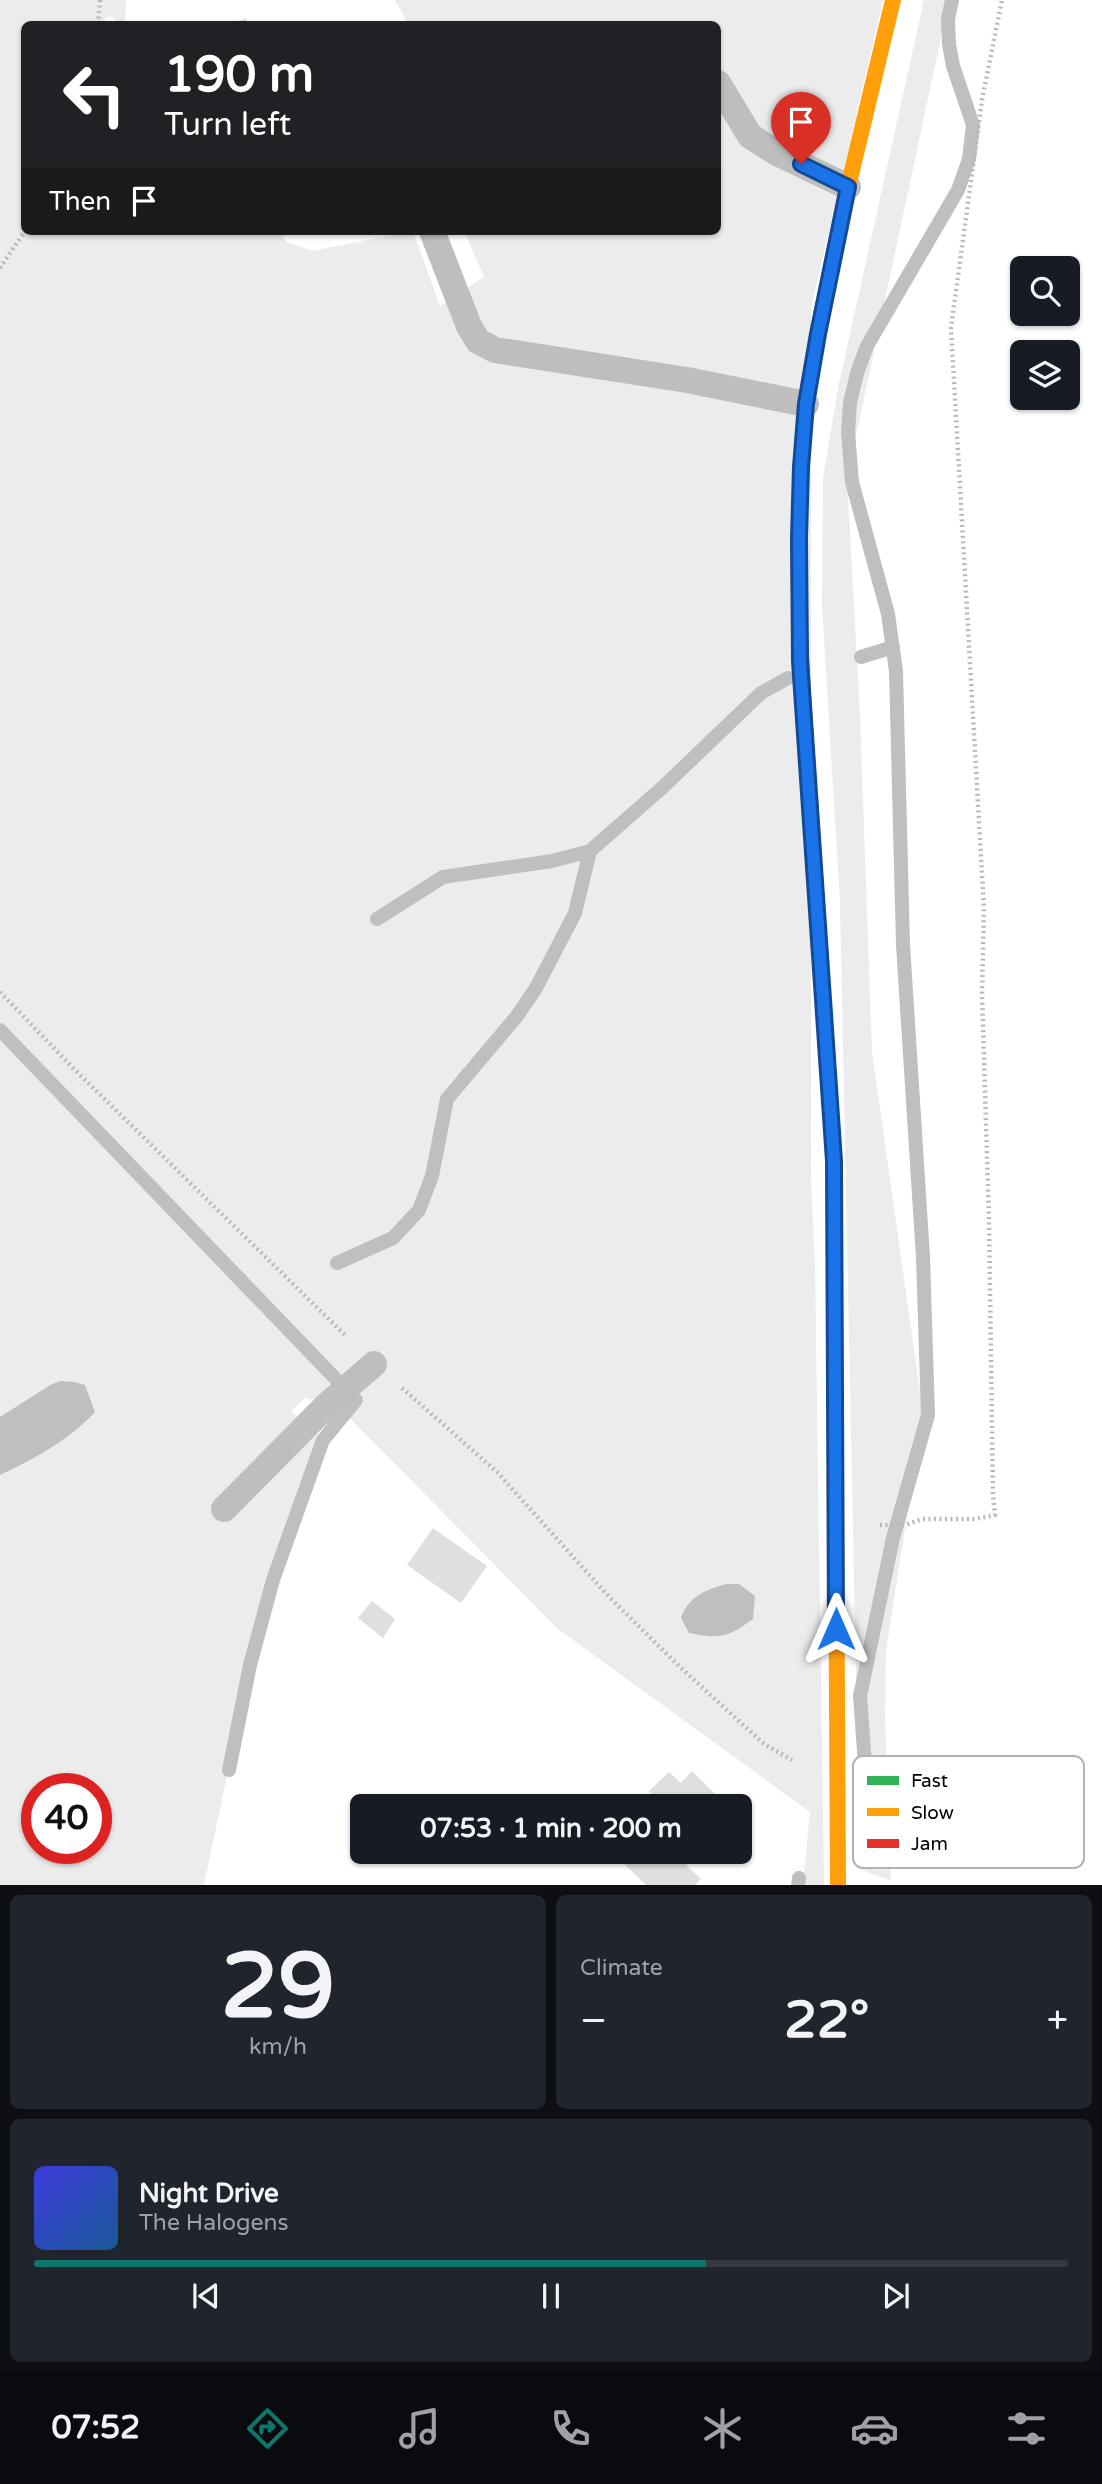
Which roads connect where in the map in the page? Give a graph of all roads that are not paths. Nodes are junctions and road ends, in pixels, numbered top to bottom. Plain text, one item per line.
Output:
1 (893, 0) edge
2 (721, 88) edge
3 (848, 187) junction
4 (434, 235) edge
5 (806, 404) junction
6 (374, 1364) road end
7 (224, 1509) dead end
8 (838, 1885) edge

1 - 3 street
2 - 3 lane
3 - 5 street
4 - 5 lane
5 - 8 street
6 - 7 lane

